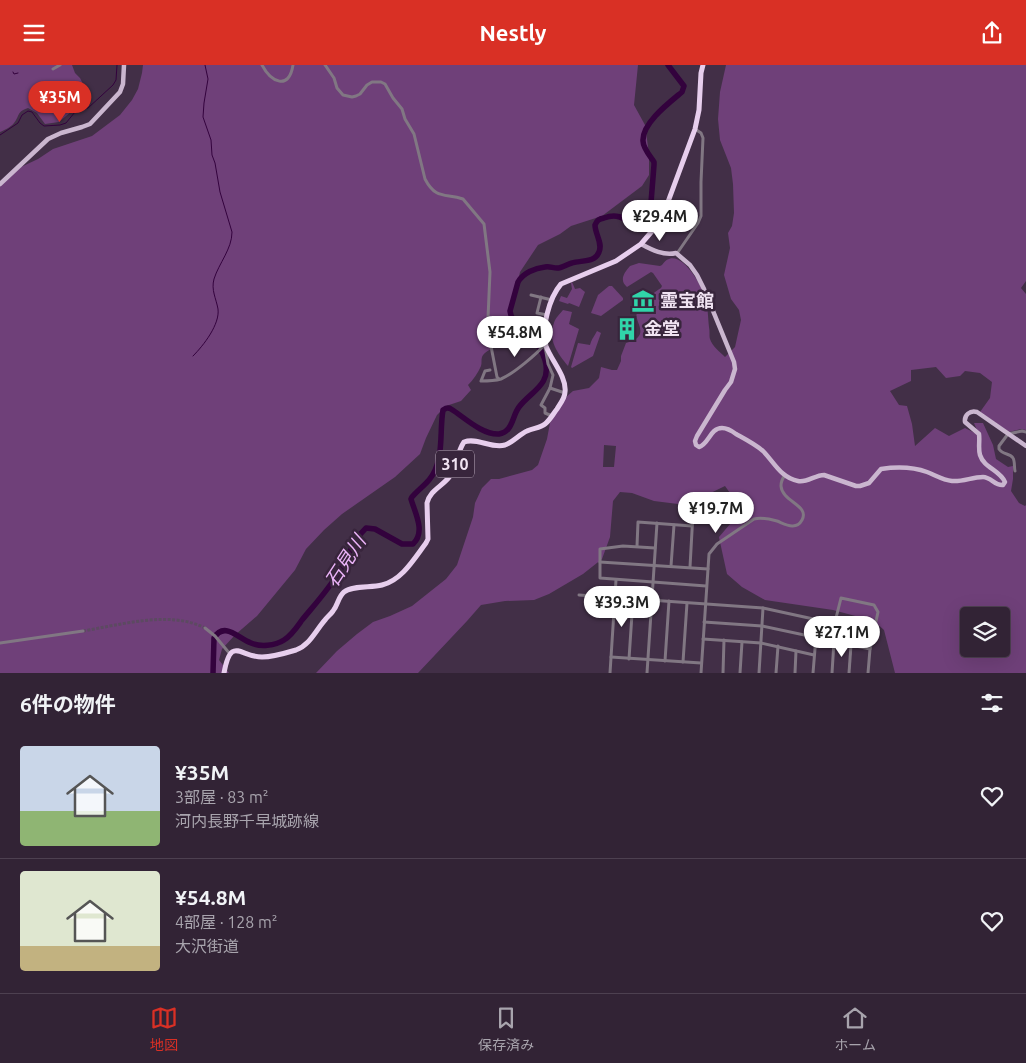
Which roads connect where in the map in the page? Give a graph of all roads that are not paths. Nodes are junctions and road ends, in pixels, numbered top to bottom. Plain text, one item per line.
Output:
1 (60, 65) edge
2 (124, 65) edge
3 (262, 65) edge
4 (293, 65) edge
5 (325, 65) edge
6 (704, 65) edge
7 (52, 69) dead end
8 (695, 129) junction
9 (0, 185) edge
10 (662, 217) junction
11 (699, 221) junction
12 (642, 244) junction
13 (676, 253) junction
14 (531, 295) dead end
15 (541, 297) junction
16 (552, 300) junction
17 (547, 315) junction
18 (542, 347) junction
19 (490, 370) dead end
20 (500, 379) junction
21 (550, 388) junction
22 (565, 393) junction
23 (552, 416) junction
24 (1026, 432) edge
25 (1008, 434) junction
26 (1026, 446) edge
27 (1015, 471) dead end
28 (785, 475) junction
29 (693, 513) dead end
30 (657, 523) junction
31 (674, 525) junction
32 (692, 526) junction
33 (637, 546) junction
34 (655, 548) junction
35 (600, 562) junction
36 (654, 565) junction
37 (671, 566) junction
38 (690, 567) junction
39 (708, 569) junction
40 (616, 580) junction
41 (653, 582) junction
42 (706, 586) junction
43 (579, 595) dead end
44 (615, 598) junction
45 (633, 599) junction
46 (652, 600) junction
47 (669, 601) junction
48 (687, 603) junction
49 (705, 604) junction
50 (763, 608) junction
51 (819, 621) junction
52 (704, 622) junction
53 (835, 623) junction
54 (762, 626) junction
55 (206, 629) tunnel mouth
56 (83, 631) tunnel mouth
57 (874, 632) junction
58 (816, 637) junction
59 (703, 639) junction
60 (724, 640) junction
61 (834, 641) junction
62 (742, 642) junction
63 (0, 643) edge
64 (761, 643) junction
65 (851, 645) junction
66 (778, 647) junction
67 (870, 649) junction
68 (796, 651) junction
69 (230, 654) junction
70 (814, 655) junction
71 (611, 657) junction
72 (629, 659) junction
73 (648, 659) junction
74 (665, 661) junction
75 (683, 662) junction
76 (701, 663) junction
77 (224, 673) edge
78 (610, 673) edge
79 (647, 673) edge
80 (701, 673) edge
81 (723, 673) edge
82 (740, 673) edge
83 (759, 673) edge
84 (776, 673) edge
85 (794, 673) edge
86 (813, 673) edge
87 (832, 673) edge
88 (849, 673) edge
89 (868, 673) edge

1 - 7 street
2 - 9 main road
3 - 4 street
5 - 20 street
6 - 8 highway
8 - 10 highway
8 - 11 street
10 - 11 street
10 - 12 highway
11 - 13 street
12 - 13 main road
12 - 16 highway
13 - 28 main road
14 - 15 street
15 - 16 street
15 - 17 street
16 - 17 highway
17 - 18 highway
18 - 20 street
18 - 21 street
18 - 22 highway
19 - 20 street
21 - 22 street
21 - 23 street
22 - 23 highway, 310
23 - 69 highway, 310
24 - 25 street
25 - 26 main road
25 - 27 street
25 - 28 main road
28 - 39 street
29 - 32 street
30 - 31 street
30 - 33 street
30 - 34 street
31 - 32 street
31 - 37 street
32 - 38 street
33 - 34 street
33 - 35 street
34 - 36 street
35 - 36 street
35 - 40 street
36 - 37 street
36 - 41 street
37 - 38 street
38 - 39 street
39 - 42 street
40 - 41 street
40 - 44 street
41 - 42 street
41 - 46 street
42 - 49 street
43 - 44 street
44 - 45 street
44 - 71 street
45 - 46 street
45 - 72 street
46 - 47 street
46 - 73 street
47 - 48 street
47 - 74 street
48 - 49 street
48 - 75 street
49 - 50 street
49 - 52 street
50 - 51 street
50 - 54 street
51 - 53 street
51 - 58 street
52 - 54 street
52 - 59 street
53 - 57 street
53 - 57 street
54 - 58 street
54 - 64 street
55 - 69 street
56 - 63 street
57 - 67 street
58 - 61 street
58 - 70 street
59 - 60 street
59 - 76 street
60 - 62 street
60 - 81 street
61 - 65 street
61 - 87 street
62 - 64 street
62 - 82 street
64 - 66 street
64 - 83 street
65 - 67 street
65 - 88 street
66 - 68 street
66 - 84 street
67 - 89 street
68 - 70 street
68 - 85 street
69 - 77 highway
70 - 86 street
71 - 72 street
71 - 78 street
72 - 73 street
73 - 74 street
73 - 79 street
74 - 75 street
75 - 76 street
76 - 80 street

